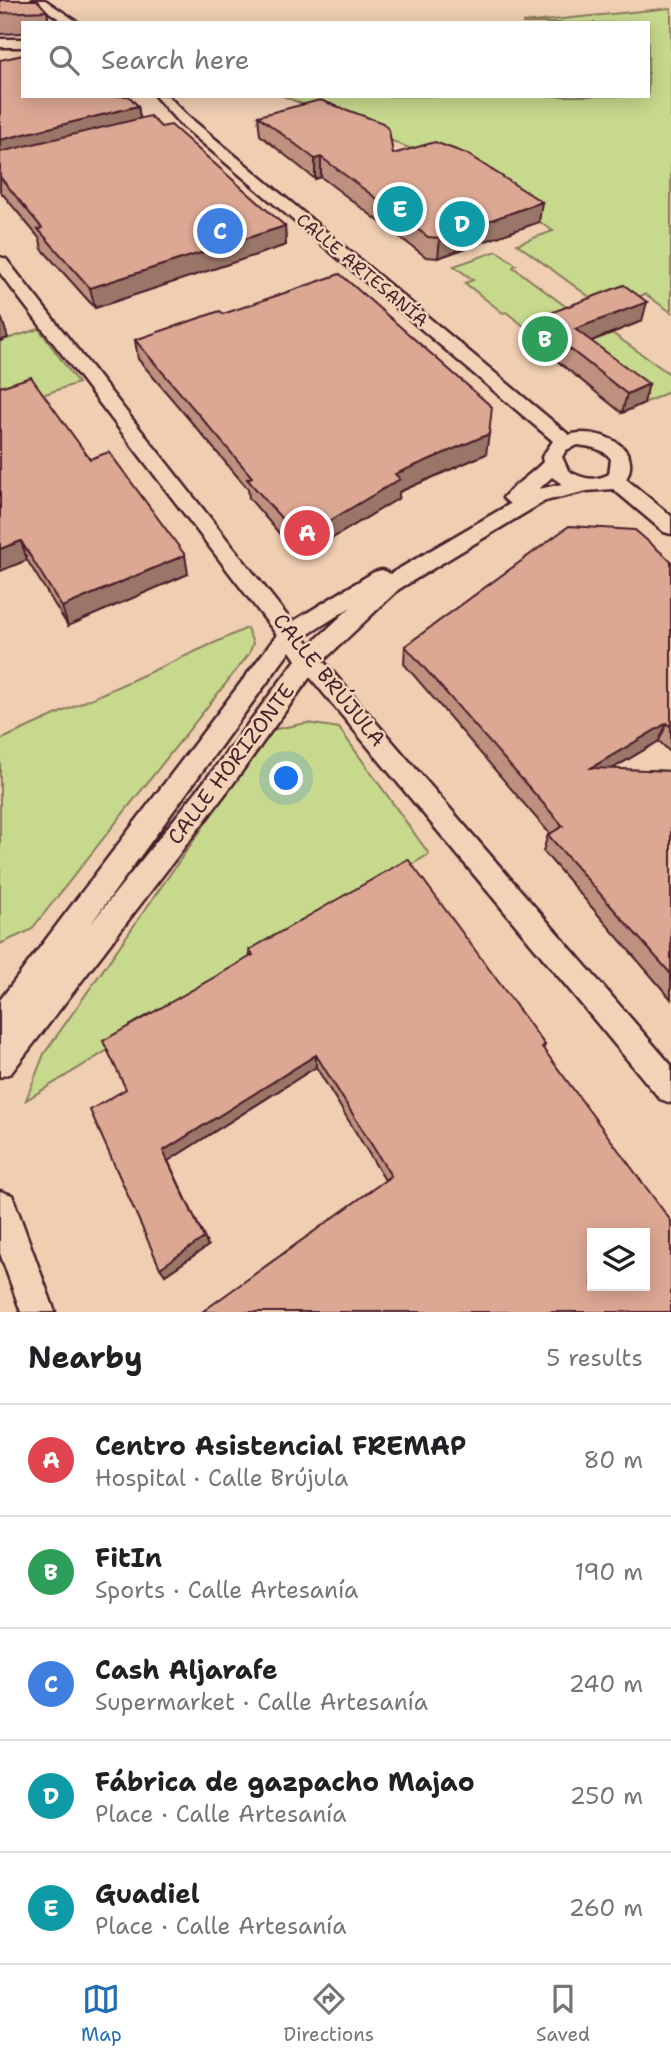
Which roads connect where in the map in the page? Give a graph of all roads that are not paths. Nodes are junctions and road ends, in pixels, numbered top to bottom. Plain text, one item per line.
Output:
1 (37, 0) edge
2 (62, 19) edge
3 (0, 43) edge
4 (21, 43) edge
5 (162, 98) edge
6 (0, 262) edge
7 (565, 442) junction
8 (553, 464) junction
9 (614, 480) junction
10 (586, 485) junction
11 (671, 527) edge
12 (290, 634) junction
13 (309, 660) junction
14 (0, 1024) edge
15 (0, 1062) edge
16 (671, 1088) edge
17 (0, 1207) edge
18 (38, 1312) edge

1 - 2 street
3 - 4 street
5 - 7 street, CALLE ARTESANÍA
6 - 12 street, CALLE BRÚJULA
7 - 8 street
7 - 9 street
8 - 10 street
8 - 12 street, CALLE HORIZONTE
9 - 10 street
9 - 11 street
10 - 13 street, CALLE HORIZONTE
12 - 13 street, CALLE BRÚJULA
12 - 14 street, CALLE HORIZONTE
13 - 15 street, CALLE HORIZONTE
13 - 16 street, CALLE BRÚJULA
17 - 18 street

